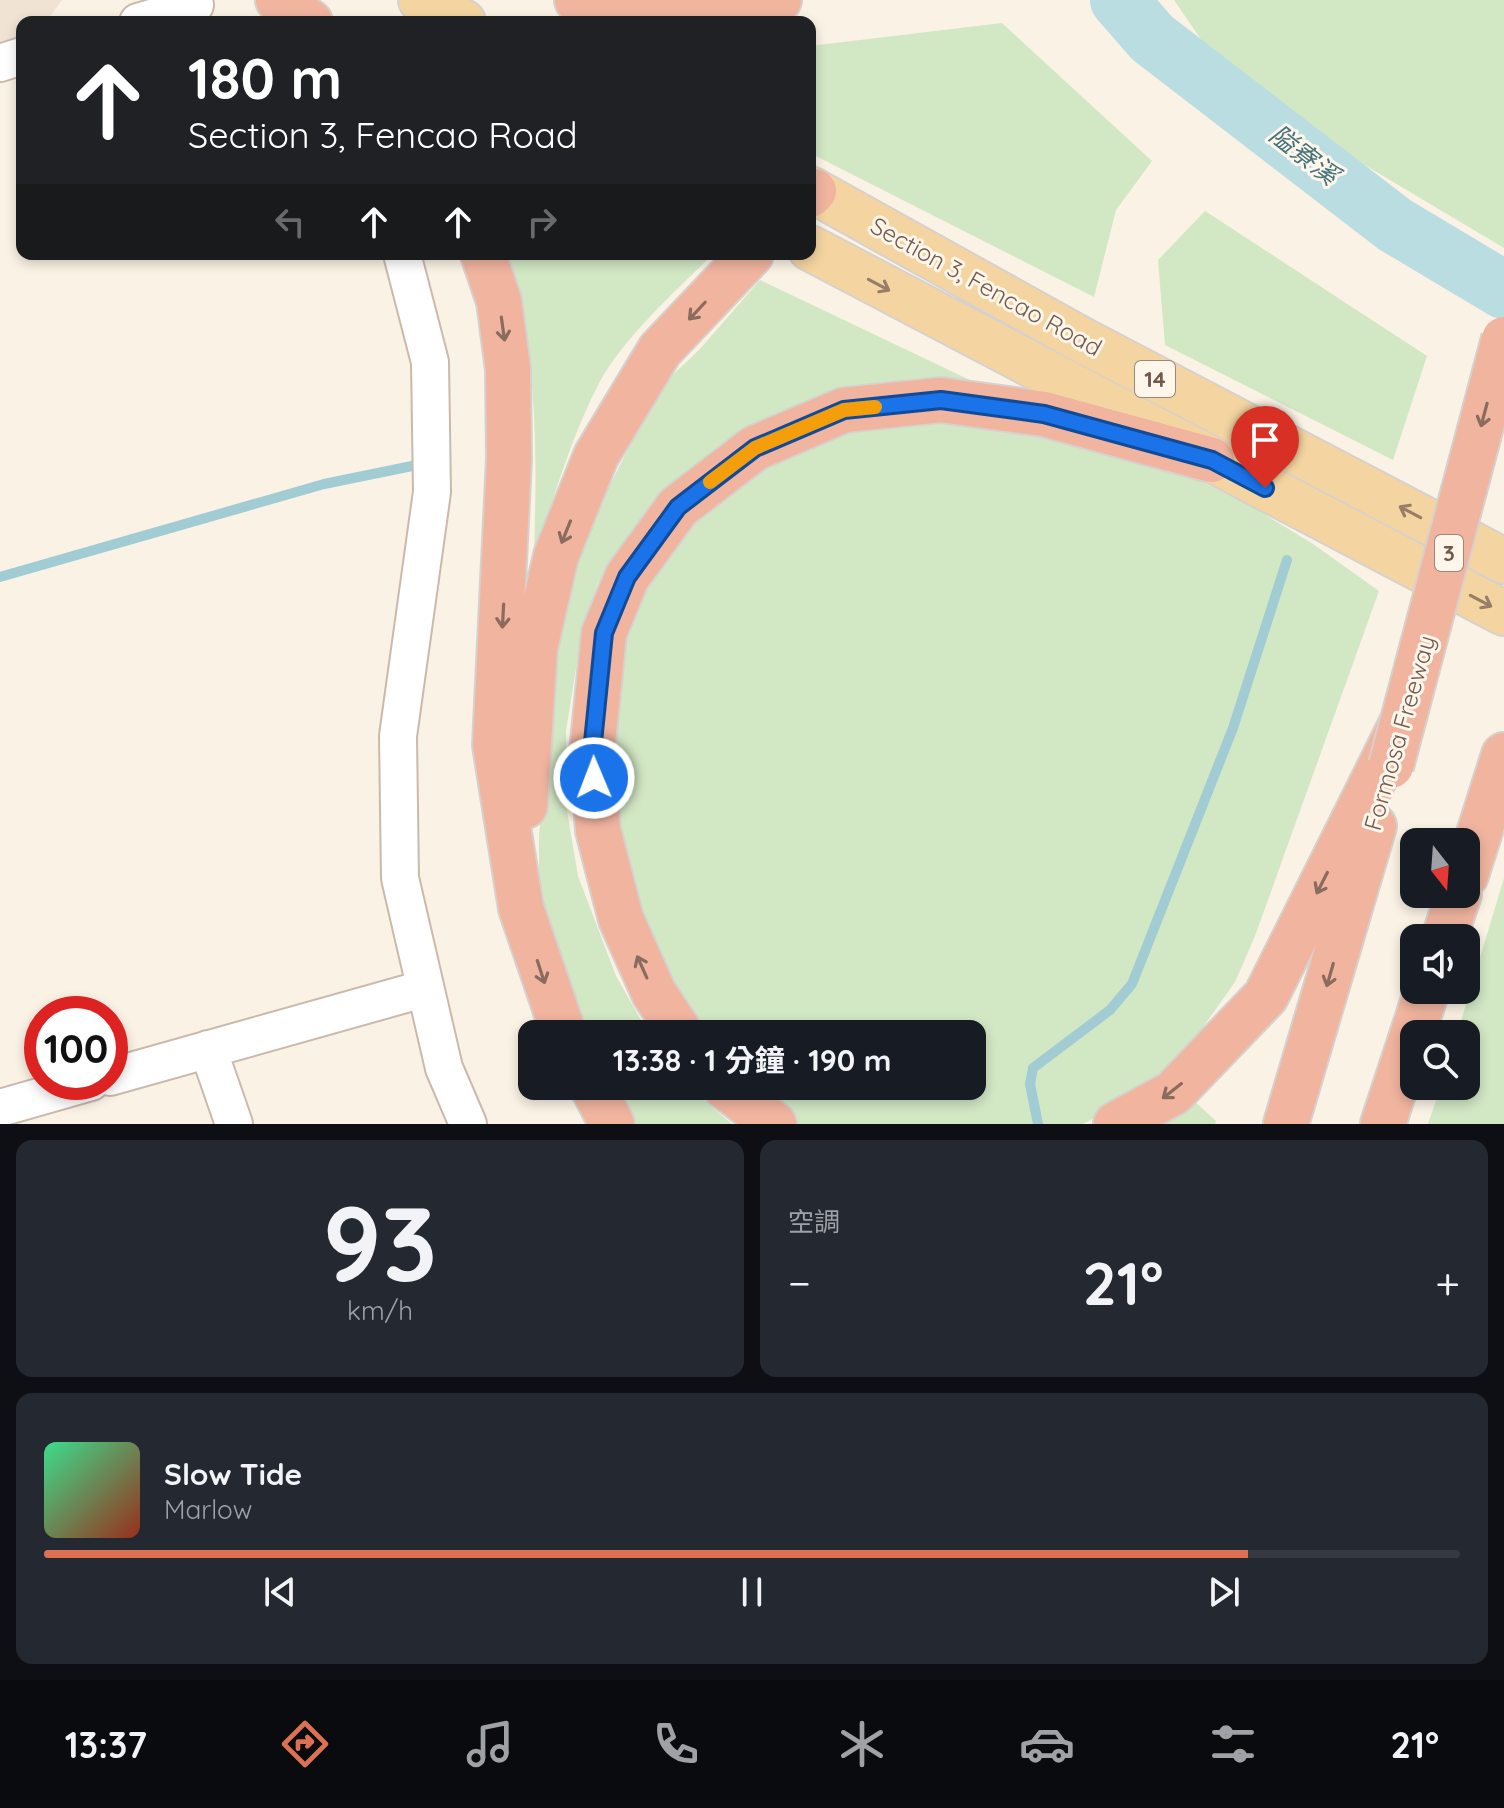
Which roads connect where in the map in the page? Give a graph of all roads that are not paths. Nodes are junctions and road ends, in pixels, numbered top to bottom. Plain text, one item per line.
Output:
1 (278, 0) edge
2 (293, 0) edge
3 (421, 0) edge
4 (577, 0) edge
5 (779, 0) edge
6 (200, 9) edge
7 (167, 16) edge
8 (301, 16) edge
9 (324, 16) edge
10 (452, 16) edge
11 (816, 195) edge
12 (816, 251) edge
13 (404, 260) edge
14 (485, 260) edge
15 (745, 260) edge
16 (1504, 339) edge
17 (1212, 460) junction
18 (1504, 561) edge
19 (1504, 613) edge
20 (1504, 755) edge
21 (1387, 765) junction
22 (1480, 834) edge
23 (521, 908) junction
24 (423, 989) junction
25 (1422, 1004) edge
26 (559, 1020) edge
27 (672, 1020) edge
28 (208, 1049) junction
29 (128, 1072) edge
30 (28, 1100) edge
31 (599, 1100) edge
32 (742, 1100) edge
33 (0, 1108) edge
34 (234, 1124) edge
35 (468, 1124) edge
36 (612, 1124) edge
37 (774, 1124) edge
38 (1116, 1124) edge
39 (1286, 1124) edge
40 (1383, 1124) edge

1 - 8 highway
2 - 9 main road
3 - 10 main road
4 - 5 highway
6 - 7 street
18 -> 11 main road, Section 3, Fencao Road / 14
12 -> 17 main road, Section 3, Fencao Road / 14
13 - 24 street
14 -> 23 highway
15 -> 23 highway
16 -> 21 highway, Formosa Freeway / 3, bridge
17 -> 19 main road, Section 3, Fencao Road / 14
27 -> 17 highway
20 - 22 highway
21 -> 38 highway
21 -> 39 highway, Formosa Freeway / 3
23 -> 26 highway
24 - 28 street
24 - 35 street
25 - 40 highway
28 - 29 street
28 - 34 street
30 - 33 street
31 - 36 highway
32 - 37 highway

